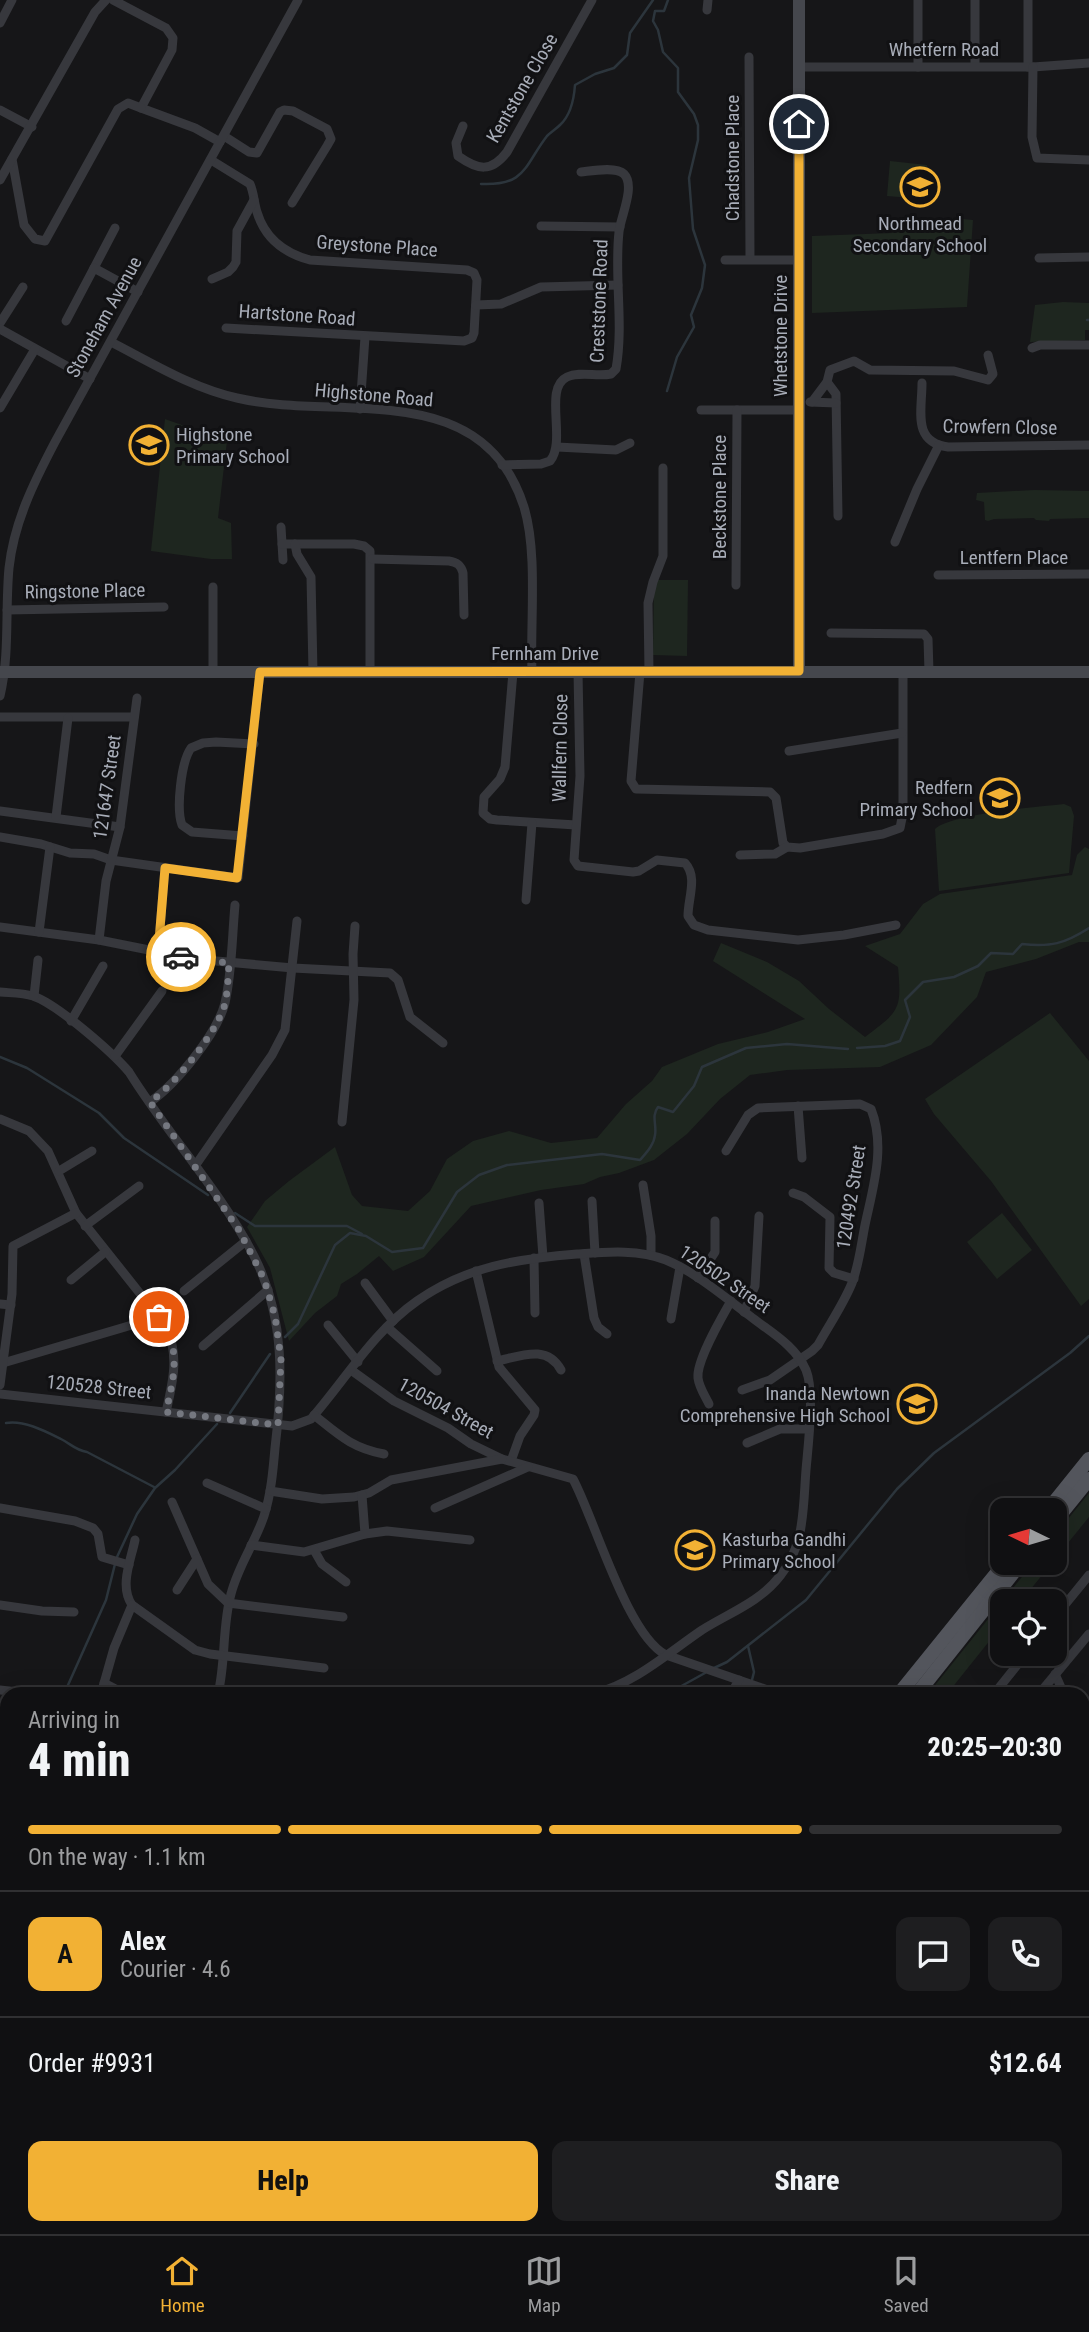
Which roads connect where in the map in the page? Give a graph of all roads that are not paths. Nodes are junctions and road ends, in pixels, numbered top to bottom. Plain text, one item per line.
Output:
1 (12, 0) edge
2 (106, 0) edge
3 (113, 0) edge
4 (298, 0) edge
5 (592, 0) edge
6 (799, 0) edge
7 (918, 0) edge
8 (975, 0) edge
9 (1028, 0) edge
10 (0, 23) edge
11 (749, 57) dead end
12 (1089, 63) edge
13 (975, 66) junction
14 (799, 67) junction
15 (918, 67) junction
16 (1030, 67) junction
17 (141, 108) junction
18 (0, 110) edge
19 (463, 126) dead end
20 (32, 127) junction
21 (222, 139) junction
22 (12, 159) junction
23 (211, 160) junction
24 (1089, 160) edge
25 (580, 172) dead end
26 (0, 180) edge
27 (254, 200) junction
28 (292, 203) dead end
29 (541, 226) dead end
30 (620, 227) junction
31 (115, 228) dead end
32 (1089, 257) edge
33 (1039, 258) dead end
34 (750, 259) junction
35 (725, 260) dead end
36 (799, 260) junction
37 (94, 268) junction
38 (212, 279) dead end
39 (618, 285) junction
40 (23, 286) dead end
41 (138, 292) junction
42 (476, 305) junction
43 (66, 321) dead end
44 (0, 326) edge
45 (226, 328) dead end
46 (365, 337) junction
47 (111, 342) junction
48 (1089, 345) edge
49 (1032, 348) dead end
50 (35, 349) junction
51 (988, 355) dead end
52 (90, 379) junction
53 (827, 382) junction
54 (922, 383) dead end
55 (5, 388) edge
56 (812, 402) junction
57 (836, 403) junction
58 (799, 405) junction
59 (0, 408) edge
60 (360, 408) junction
61 (701, 410) dead end
62 (737, 410) junction
63 (630, 443) dead end
64 (1089, 445) edge
65 (557, 446) junction
66 (939, 446) junction
67 (502, 465) junction
68 (663, 468) dead end
69 (838, 516) dead end
70 (281, 527) dead end
71 (895, 542) dead end
72 (282, 544) junction
73 (295, 544) junction
74 (372, 559) junction
75 (283, 561) dead end
76 (1089, 574) edge
77 (938, 575) dead end
78 (736, 585) dead end
79 (214, 587) dead end
80 (164, 607) dead end
81 (7, 610) junction
82 (464, 614) dead end
83 (831, 633) dead end
84 (799, 671) junction
85 (3, 672) edge
86 (213, 672) junction
87 (260, 672) junction
88 (313, 672) junction
89 (370, 672) junction
90 (513, 672) junction
91 (532, 672) junction
92 (578, 672) junction
93 (644, 672) junction
94 (929, 672) junction
95 (1089, 672) edge
96 (903, 673) junction
97 (0, 696) edge
98 (136, 698) dead end
99 (0, 717) edge
100 (134, 717) junction
101 (68, 718) junction
102 (902, 733) junction
103 (254, 744) junction
104 (789, 751) dead end
105 (0, 811) edge
106 (56, 817) junction
107 (532, 823) junction
108 (576, 825) junction
109 (120, 827) junction
110 (243, 836) junction
111 (0, 837) edge
112 (787, 846) junction
113 (50, 847) junction
114 (740, 855) dead end
115 (111, 860) junction
116 (165, 868) junction
117 (526, 900) dead end
118 (235, 905) dead end
119 (297, 921) dead end
120 (896, 925) dead end
121 (355, 926) dead end
122 (0, 927) edge
123 (39, 932) junction
124 (99, 940) junction
125 (158, 953) junction
126 (38, 960) dead end
127 (229, 963) junction
128 (103, 966) dead end
129 (293, 968) junction
130 (354, 972) junction
131 (162, 991) dead end
132 (0, 992) edge
133 (34, 996) junction
134 (71, 1021) junction
135 (443, 1043) dead end
136 (115, 1056) junction
137 (150, 1102) junction
138 (798, 1106) junction
139 (0, 1119) edge
140 (342, 1122) dead end
141 (92, 1151) dead end
142 (726, 1151) dead end
143 (802, 1158) dead end
144 (195, 1166) junction
145 (59, 1171) junction
146 (138, 1185) dead end
147 (643, 1185) dead end
148 (793, 1193) dead end
149 (592, 1201) dead end
150 (539, 1203) dead end
151 (76, 1213) junction
152 (758, 1216) dead end
153 (715, 1221) dead end
154 (85, 1226) junction
155 (246, 1241) junction
156 (105, 1252) junction
157 (595, 1253) junction
158 (584, 1254) junction
159 (651, 1255) junction
160 (538, 1257) junction
161 (680, 1267) junction
162 (476, 1271) junction
163 (698, 1278) junction
164 (853, 1279) junction
165 (71, 1280) dead end
166 (365, 1283) dead end
167 (268, 1290) junction
168 (184, 1291) dead end
169 (731, 1301) junction
170 (0, 1304) edge
171 (10, 1305) junction
172 (535, 1312) dead end
173 (744, 1312) junction
174 (159, 1317) junction
175 (671, 1318) dead end
176 (390, 1324) junction
177 (328, 1325) dead end
178 (607, 1334) dead end
179 (203, 1346) dead end
180 (800, 1358) junction
181 (358, 1362) junction
182 (497, 1362) junction
183 (3, 1363) junction
184 (351, 1370) junction
185 (561, 1370) dead end
186 (437, 1371) dead end
187 (0, 1385) edge
188 (742, 1390) dead end
189 (0, 1394) edge
190 (709, 1404) dead end
191 (166, 1412) junction
192 (314, 1415) junction
193 (278, 1425) junction
194 (809, 1429) junction
195 (747, 1443) dead end
196 (384, 1454) dead end
197 (1089, 1459) edge
198 (506, 1460) junction
199 (528, 1467) junction
200 (1089, 1479) edge
201 (207, 1483) dead end
202 (270, 1491) junction
203 (362, 1494) junction
204 (1058, 1498) edge
205 (172, 1502) dead end
206 (1068, 1505) edge
207 (0, 1508) edge
208 (435, 1508) dead end
209 (266, 1509) junction
210 (365, 1534) junction
211 (135, 1540) dead end
212 (470, 1540) dead end
213 (251, 1545) junction
214 (314, 1550) junction
215 (197, 1559) junction
216 (125, 1564) junction
217 (995, 1575) edge
218 (1011, 1575) edge
219 (1089, 1575) edge
220 (346, 1582) dead end
221 (177, 1590) dead end
222 (1067, 1602) edge
223 (228, 1603) junction
224 (0, 1605) edge
225 (132, 1605) junction
226 (74, 1612) dead end
227 (343, 1617) dead end
228 (1089, 1634) edge
229 (666, 1655) junction
230 (224, 1656) junction
231 (1016, 1666) edge
232 (324, 1668) dead end
233 (1055, 1674) junction
234 (742, 1681) junction
235 (104, 1684) junction
236 (103, 1687) edge
237 (110, 1687) edge
238 (219, 1687) edge
239 (610, 1687) edge
240 (737, 1687) edge
241 (760, 1687) edge
242 (906, 1687) edge
243 (923, 1687) edge
244 (1000, 1687) edge
245 (1045, 1687) edge
246 (1060, 1687) edge

1 - 10 street
2 - 20 street
3 - 17 street
4 - 21 street, Stoneham Avenue
5 - 19 street, Kentstone Close
6 - 14 street, Whetstone Drive
7 - 15 street
8 - 13 street
9 - 16 street
11 - 34 street, Chadstone Place
12 - 16 street, Whetfern Road
13 - 15 street, Whetfern Road
13 - 16 street, Whetfern Road
14 - 15 street, Whetfern Road
14 - 36 street, Whetstone Drive
16 - 24 street
17 - 21 street
17 - 22 street
18 - 20 street
20 - 22 street
21 - 23 street, Stoneham Avenue
21 - 28 street
22 - 26 street
23 - 27 street, Greystone Place
23 - 41 street, Stoneham Avenue
25 - 30 street, Creststone Road
27 - 38 street
27 - 42 street, Greystone Place
29 - 30 street
30 - 39 street, Creststone Road
31 - 37 street
32 - 33 street
34 - 35 street
34 - 36 street
36 - 58 street, Whetstone Drive
37 - 41 street
37 - 43 street
39 - 42 street
39 - 65 street, Creststone Road
40 - 44 street
41 - 47 street, Stoneham Avenue
42 - 46 street, Hartstone Road
44 - 50 street
45 - 46 street, Hartstone Road
46 - 60 street, Hartstone Road
47 - 52 street, Stoneham Avenue
47 - 60 street, Highstone Road
48 - 49 street
50 - 52 street
50 - 55 street
51 - 53 street
52 - 81 street, Stoneham Avenue
53 - 56 street
53 - 57 street
54 - 66 street, Crowfern Close
55 - 59 street
56 - 57 street, Beckstone Place
56 - 58 street, Beckstone Place
57 - 69 street
58 - 62 street, Beckstone Place
58 - 84 street, Whetstone Drive
60 - 67 street, Highstone Road
61 - 62 street, Beckstone Place
62 - 78 street, Beckstone Place
63 - 65 street
64 - 66 street, Crowfern Close
65 - 67 street
66 - 71 street
67 - 91 street, Highstone Road
68 - 93 street
70 - 72 street
72 - 73 street
72 - 75 street
73 - 74 street
73 - 88 street
74 - 82 street
74 - 89 street
76 - 77 street, Lentfern Place
79 - 86 street
80 - 81 street, Ringstone Place
81 - 85 street, Stoneham Avenue
83 - 94 street
84 - 93 street, Fernham Drive
84 - 96 street, Fernham Drive
85 - 86 street, Fernham Drive
85 - 97 street, Stoneham Avenue
86 - 87 street, Fernham Drive
87 - 88 street, Fernham Drive
87 - 103 street
88 - 89 street, Fernham Drive
89 - 90 street, Fernham Drive
90 - 91 street, Fernham Drive
90 - 107 street, Wallfern Close
91 - 92 street, Fernham Drive
92 - 93 street, Fernham Drive
92 - 108 street, Wallfern Close
93 - 112 street
94 - 95 street, Fernham Drive
94 - 96 street, Fernham Drive
96 - 102 street
98 - 100 street, 121647 Street
99 - 101 street, 121647 Street
100 - 101 street, 121647 Street
100 - 109 street, 121647 Street
101 - 106 street
102 - 104 street
102 - 112 street
103 - 110 street
103 - 110 street
105 - 106 street
106 - 109 street
107 - 108 street, Wallfern Close
107 - 117 street, Wallfern Close
108 - 120 street, Wallfern Close
109 - 115 street, 121647 Street
110 - 116 street
111 - 113 street
112 - 114 street
113 - 115 street
113 - 123 street
115 - 116 street
115 - 124 street, 121647 Street
116 - 125 street
118 - 127 street
119 - 129 street
121 - 130 street
122 - 123 street
123 - 124 street
124 - 125 street
125 - 127 street
126 - 133 street
127 - 129 street
127 - 137 street
128 - 134 street
129 - 130 street
129 - 144 street
130 - 135 street
130 - 140 street
131 - 136 street
132 - 133 street
133 - 134 street
134 - 136 street
136 - 137 street
137 - 144 street
138 - 142 street, 120492 Street
138 - 143 street
138 - 164 street, 120492 Street
139 - 145 street
141 - 145 street
144 - 155 street
145 - 151 street
146 - 154 street
147 - 159 street
148 - 164 street
149 - 157 street
150 - 160 street
151 - 154 street
151 - 171 street
152 - 173 street
153 - 163 street
154 - 156 street
155 - 167 street
155 - 168 street
156 - 165 street
156 - 174 street
157 - 158 street, 120502 Street
157 - 159 street, 120502 Street
158 - 160 street, 120502 Street
158 - 178 street
159 - 161 street, 120502 Street
160 - 162 street, 120502 Street
160 - 172 street
161 - 163 street, 120502 Street
161 - 175 street
162 - 176 street, 120502 Street
162 - 182 street
163 - 169 street, 120502 Street
164 - 180 street, 120492 Street
166 - 176 street
167 - 179 street
167 - 193 street
169 - 173 street, 120502 Street
169 - 190 street
170 - 171 street
171 - 183 street
173 - 180 street, 120502 Street
174 - 183 street
174 - 191 street
176 - 181 street, 120502 Street
176 - 186 street
177 - 181 street
180 - 188 street, 120492 Street
180 - 194 street
181 - 184 street, 120502 Street
182 - 185 street
182 - 198 street
183 - 187 street
184 - 192 street, 120502 Street
184 - 198 street, 120504 Street
189 - 191 street, 120528 Street
191 - 193 street, 120528 Street
192 - 193 street
192 - 196 street
193 - 202 street
194 - 195 street
194 - 229 street
197 - 204 main road
198 - 199 street, 120504 Street
198 - 203 street
199 - 208 street
199 - 229 street, 120504 Street
200 - 206 main road
201 - 209 street
202 - 203 street
202 - 209 street
203 - 210 street
205 - 215 street
207 - 216 street
209 - 213 street
210 - 212 street
210 - 214 street
211 - 216 street
213 - 214 street
213 - 223 street
214 - 220 street
215 - 221 street
215 - 223 street
216 - 225 street
217 - 242 main road
218 - 243 main road
219 - 222 street
223 - 227 street
223 - 230 street
224 - 226 street
225 - 230 street
225 - 235 street
228 - 233 street
229 - 234 street
229 - 239 street
230 - 232 street
230 - 238 street
231 - 244 street
233 - 245 street
233 - 246 street
234 - 240 street
234 - 241 street
235 - 236 street
235 - 237 street

